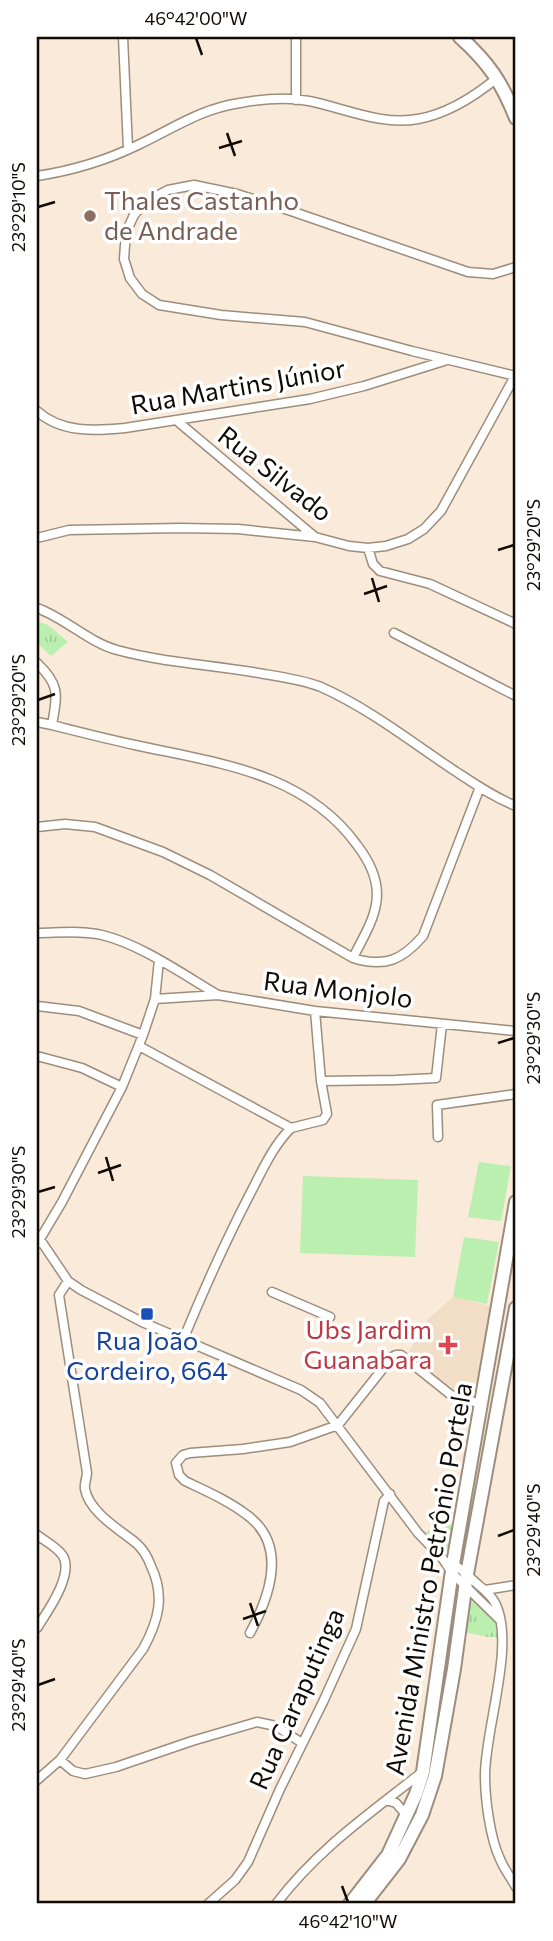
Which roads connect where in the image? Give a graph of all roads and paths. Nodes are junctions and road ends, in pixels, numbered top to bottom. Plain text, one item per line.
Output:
1 (123, 37) edge
2 (296, 37) edge
3 (460, 37) edge
4 (498, 78) junction
5 (296, 100) junction
6 (516, 118) edge
7 (128, 149) junction
8 (37, 176) edge
9 (516, 267) edge
10 (447, 360) junction
11 (516, 376) edge
12 (37, 411) edge
13 (176, 420) junction
14 (315, 537) junction
15 (37, 538) edge
16 (368, 548) junction
17 (37, 608) edge
18 (516, 624) edge
19 (394, 633) dead end
20 (37, 663) edge
21 (516, 696) edge
22 (37, 722) edge
23 (52, 725) junction
24 (480, 787) junction
25 (516, 806) edge
26 (37, 827) edge
27 (37, 933) edge
28 (353, 958) junction
29 (159, 960) junction
30 (218, 995) junction
31 (155, 999) junction
32 (37, 1006) edge
33 (315, 1011) junction
34 (442, 1024) junction
35 (516, 1031) edge
36 (143, 1035) junction
37 (139, 1046) junction
38 (37, 1056) edge
39 (321, 1081) junction
40 (122, 1087) junction
41 (516, 1094) edge
42 (291, 1128) junction
43 (438, 1137) dead end
44 (516, 1202) edge
45 (38, 1240) edge
46 (68, 1281) junction
47 (272, 1292) dead end
48 (516, 1308) edge
49 (330, 1317) dead end
50 (183, 1340) junction
51 (481, 1404) junction
52 (338, 1425) junction
53 (390, 1494) junction
54 (37, 1535) edge
55 (450, 1565) junction
56 (467, 1580) junction
57 (516, 1585) edge
58 (485, 1590) junction
59 (500, 1620) junction
60 (37, 1628) edge
61 (250, 1633) dead end
62 (302, 1743) junction
63 (60, 1760) junction
64 (423, 1772) junction
65 (37, 1780) edge
66 (387, 1800) junction
67 (407, 1816) junction
68 (516, 1887) edge
69 (208, 1904) edge
70 (276, 1904) edge
71 (350, 1904) edge
72 (363, 1904) edge

1 - 7 street
2 - 5 street
3 - 4 main road
4 - 5 street
4 - 6 main road
5 - 7 street
7 - 8 street
9 - 10 street
10 - 11 street
10 - 13 street, Rua Martins Júnior
11 - 16 street, Rua Silvado
12 - 13 street, Rua Martins Júnior
13 - 14 street, Rua Silvado
14 - 15 street
14 - 16 street, Rua Silvado
16 - 18 street
17 - 24 street
19 - 21 street
20 - 23 street
22 - 23 street
23 - 28 street
24 - 25 street
24 - 28 street
26 - 28 street
27 - 29 street
29 - 30 street
29 - 31 street
30 - 31 street, Rua Monjolo
30 - 33 street, Rua Monjolo
31 - 36 street
32 - 36 street
33 - 34 street, Rua Monjolo
33 - 39 street
34 - 35 street, Rua Monjolo
34 - 39 street
36 - 37 street
37 - 40 street
37 - 42 street
38 - 40 street
39 - 42 street
40 - 45 street
41 - 43 street
42 - 50 street
44 - 51 main road, Avenida Ministro Petrônio Portela
45 - 46 street
46 - 50 street
46 - 63 street
47 - 49 street
48 - 56 main road, Avenida Ministro Petrônio Portela
50 - 52 street
51 - 52 street
51 - 55 main road, Avenida Ministro Petrônio Portela
52 - 53 street
52 - 61 street
53 - 55 street
53 - 62 street, Rua Caraputinga
54 - 60 street
55 - 56 street
55 - 64 main road, Avenida Ministro Petrônio Portela
56 - 58 street
56 - 59 street
56 - 72 main road, Avenida Ministro Petrônio Portela
57 - 58 street
58 - 59 street
59 - 68 street
62 - 63 street
62 - 69 street, Rua Caraputinga
63 - 65 street
64 - 66 street
64 - 67 main road, Avenida Ministro Petrônio Portela
66 - 67 street
66 - 70 street
67 - 71 main road, Avenida Ministro Petrônio Portela

